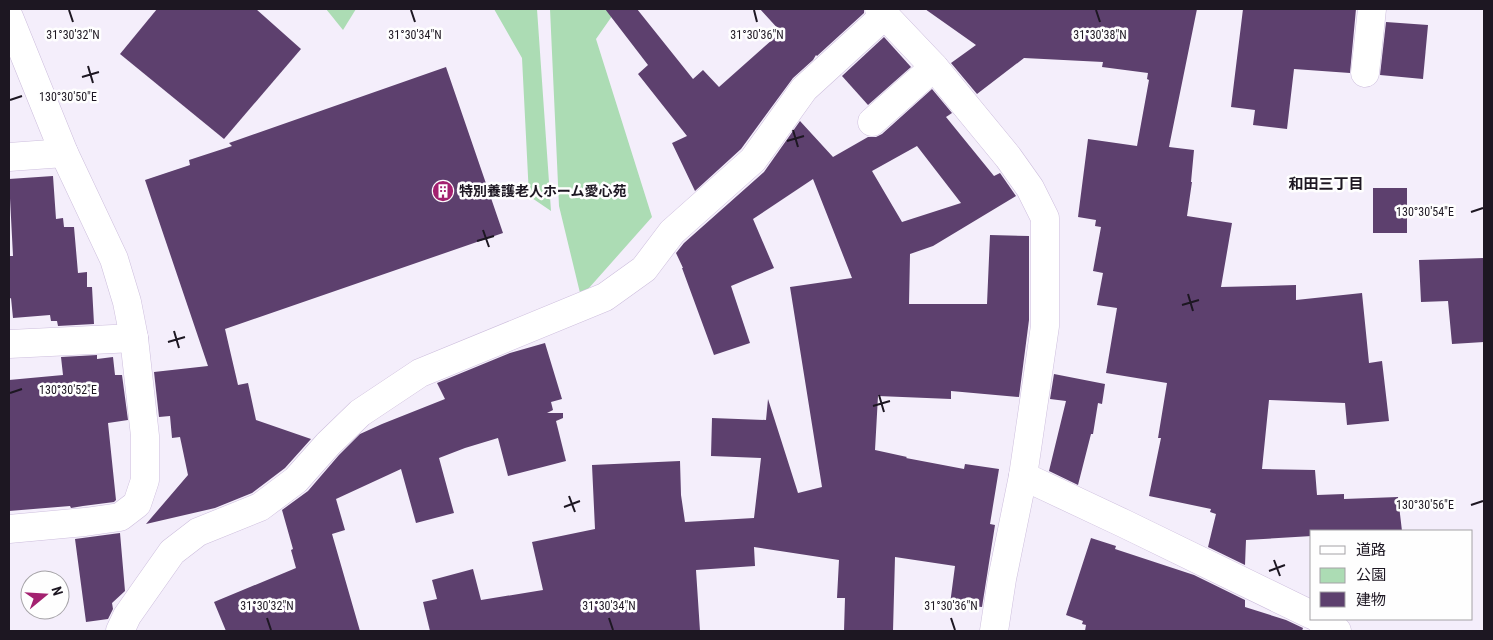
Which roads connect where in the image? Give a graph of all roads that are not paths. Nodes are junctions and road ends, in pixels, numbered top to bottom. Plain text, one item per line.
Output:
1 (1372, 9) edge
2 (882, 12) edge
3 (9, 17) edge
4 (934, 66) junction
5 (1365, 73) dead end
6 (872, 122) dead end
7 (64, 153) junction
8 (9, 157) edge
9 (134, 338) junction
10 (9, 344) edge
11 (1023, 476) junction
12 (9, 529) edge
13 (1310, 614) edge
14 (1320, 620) edge
15 (120, 631) edge
16 (994, 631) edge
17 (1337, 631) edge

1 - 5 street
2 - 4 street
2 - 15 street
3 - 7 street
4 - 6 street
4 - 11 street
7 - 8 street
7 - 9 street
9 - 10 street
9 - 12 street
11 - 13 street
11 - 16 street
14 - 17 street

